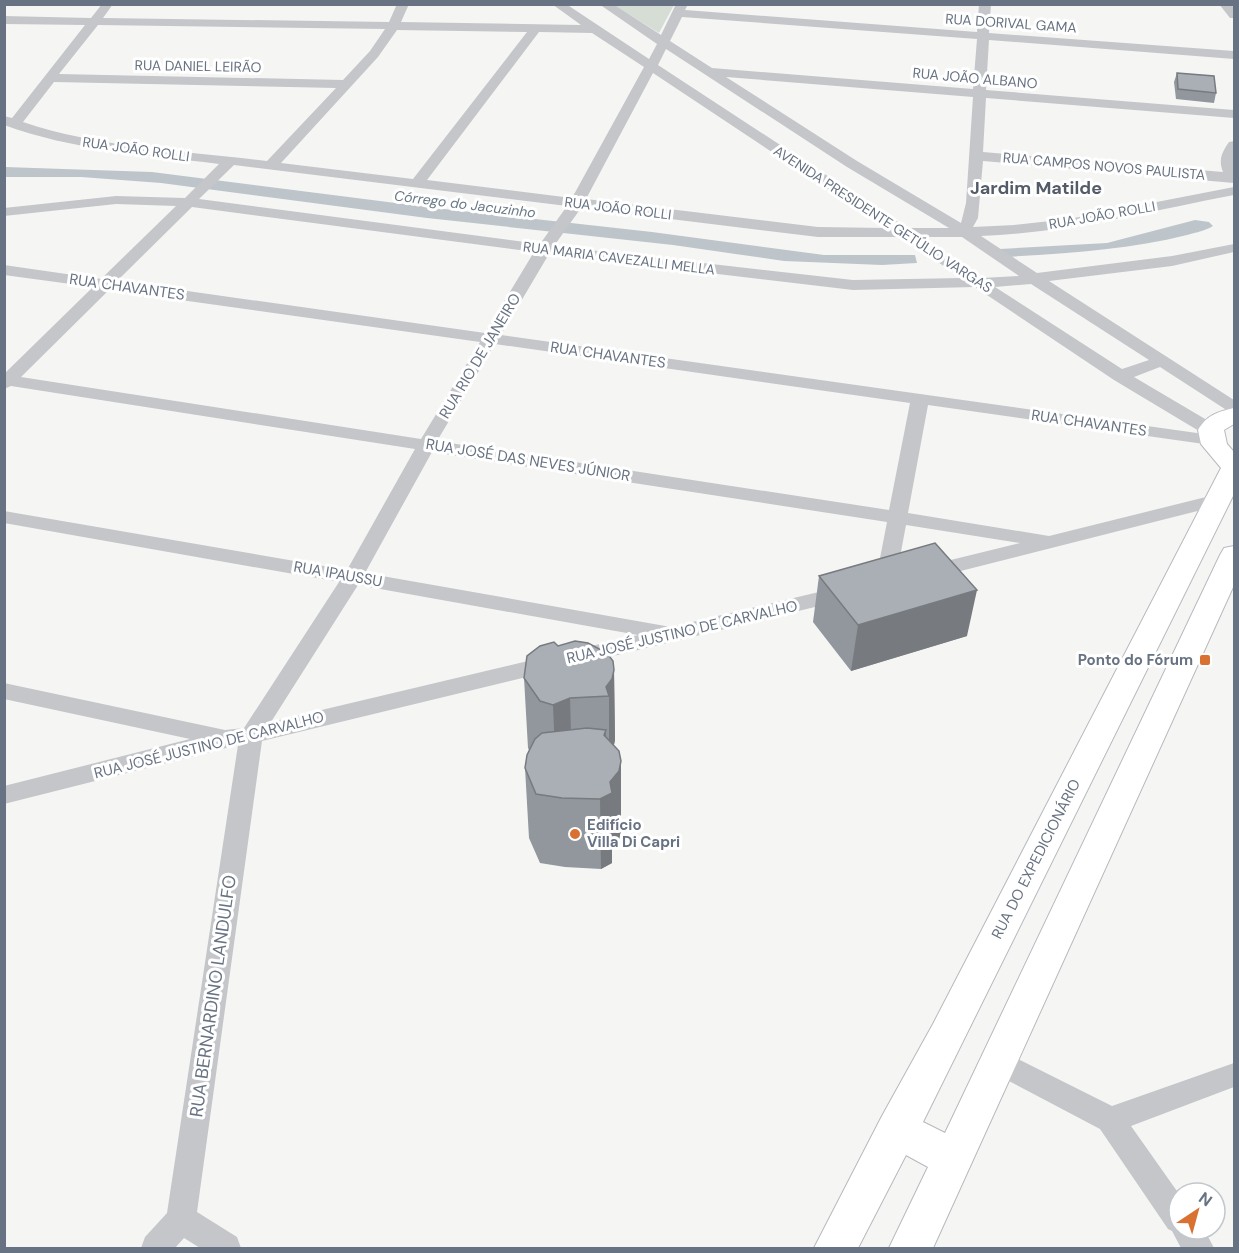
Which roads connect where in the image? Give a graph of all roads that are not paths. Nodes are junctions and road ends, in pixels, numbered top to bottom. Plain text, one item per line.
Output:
1 (108, 4) edge
2 (404, 4) edge
3 (557, 4) edge
4 (604, 4) edge
5 (985, 4) edge
6 (1224, 4) edge
7 (680, 9) edge
8 (1234, 15) edge
9 (4, 20) edge
10 (95, 21) junction
11 (631, 22) junction
12 (393, 26) junction
13 (536, 28) junction
14 (595, 29) junction
15 (983, 36) junction
16 (664, 42) junction
17 (1234, 55) edge
18 (651, 66) junction
19 (712, 72) junction
20 (50, 78) junction
21 (345, 84) junction
22 (980, 93) junction
23 (755, 100) junction
24 (719, 111) junction
25 (1234, 114) edge
26 (9, 122) edge
27 (1234, 146) edge
28 (976, 156) junction
29 (852, 164) junction
30 (271, 165) junction
31 (225, 166) junction
32 (815, 175) junction
33 (1234, 182) edge
34 (416, 185) junction
35 (193, 197) junction
36 (574, 207) junction
37 (4, 212) edge
38 (964, 231) junction
39 (904, 232) junction
40 (548, 244) junction
41 (1234, 248) edge
42 (4, 270) edge
43 (1034, 279) junction
44 (982, 282) junction
45 (104, 284) junction
46 (490, 338) junction
47 (1164, 360) junction
48 (1120, 376) junction
49 (6, 381) edge
50 (920, 399) junction
51 (1234, 407) edge
52 (1234, 416) edge
53 (1211, 435) junction
54 (426, 445) junction
55 (1234, 467) edge
56 (1218, 500) junction
57 (4, 517) edge
58 (897, 518) junction
59 (1051, 541) junction
60 (1234, 555) edge
61 (353, 577) junction
62 (885, 584) junction
63 (672, 634) junction
64 (4, 691) edge
65 (239, 737) junction
66 (1083, 766) junction
67 (1129, 784) junction
68 (4, 795) edge
69 (1000, 1062) junction
70 (1234, 1075) edge
71 (1110, 1120) junction
72 (896, 1129) junction
73 (953, 1159) junction
74 (1167, 1202) edge
75 (181, 1219) junction
76 (156, 1248) edge
77 (226, 1248) edge
78 (835, 1248) edge
79 (911, 1248) edge

1 - 10 street
2 - 12 street
3 - 14 street, AVENIDA PRESIDENTE GETÚLIO VARGAS
4 - 11 street, AVENIDA PRESIDENTE GETÚLIO VARGAS
5 - 15 street
6 - 8 street
7 - 15 street, RUA DORIVAL GAMA
7 - 16 street, RUA RIO DE JANEIRO
9 - 10 street
10 - 12 street
10 - 20 street
11 - 14 street
11 - 16 street, AVENIDA PRESIDENTE GETÚLIO VARGAS
12 - 13 street
12 - 21 street
13 - 14 street
13 - 34 street
14 - 18 street, AVENIDA PRESIDENTE GETÚLIO VARGAS
15 - 17 street, RUA DORIVAL GAMA
15 - 22 street
16 - 18 street, RUA RIO DE JANEIRO
16 - 19 street, AVENIDA PRESIDENTE GETÚLIO VARGAS
18 - 24 street, AVENIDA PRESIDENTE GETÚLIO VARGAS
18 - 36 street, RUA RIO DE JANEIRO
19 - 22 street, RUA JOÃO ALBANO
19 - 23 street, AVENIDA PRESIDENTE GETÚLIO VARGAS
20 - 21 street, RUA DANIEL LEIRÃO
20 - 26 street
21 - 30 street
22 - 25 street, RUA JOÃO ALBANO
22 - 28 street
23 - 24 street
23 - 29 street, AVENIDA PRESIDENTE GETÚLIO VARGAS
24 - 32 street, AVENIDA PRESIDENTE GETÚLIO VARGAS
26 - 31 street, RUA JOÃO ROLLI
27 - 33 street
28 - 33 street, RUA CAMPOS NOVOS PAULISTA
28 - 38 street
29 - 32 street
29 - 38 street, AVENIDA PRESIDENTE GETÚLIO VARGAS
30 - 31 street, RUA JOÃO ROLLI
30 - 34 street, RUA JOÃO ROLLI
31 - 35 street
32 - 39 street, AVENIDA PRESIDENTE GETÚLIO VARGAS
33 - 38 street, RUA JOÃO ROLLI
34 - 36 street, RUA JOÃO ROLLI
35 - 37 street, RUA MARIA CAVEZALLI MELLA
35 - 40 street, RUA MARIA CAVEZALLI MELLA
35 - 45 street
36 - 39 street, RUA JOÃO ROLLI
36 - 40 street, RUA RIO DE JANEIRO
38 - 39 street, RUA JOÃO ROLLI
38 - 43 street, AVENIDA PRESIDENTE GETÚLIO VARGAS
39 - 44 street, AVENIDA PRESIDENTE GETÚLIO VARGAS
40 - 44 street, RUA MARIA CAVEZALLI MELLA
40 - 46 street, RUA RIO DE JANEIRO
41 - 43 street, RUA MARIA CAVEZALLI MELLA
42 - 45 street, RUA CHAVANTES
43 - 44 street, RUA MARIA CAVEZALLI MELLA
43 - 47 street, AVENIDA PRESIDENTE GETÚLIO VARGAS
44 - 48 street, AVENIDA PRESIDENTE GETÚLIO VARGAS
45 - 46 street, RUA CHAVANTES
45 - 49 street
46 - 50 street, RUA CHAVANTES
46 - 54 street, RUA RIO DE JANEIRO
47 - 48 street
47 - 51 street, AVENIDA PRESIDENTE GETÚLIO VARGAS
48 - 53 street, AVENIDA PRESIDENTE GETÚLIO VARGAS
49 - 54 street, RUA JOSÉ DAS NEVES JÚNIOR
50 - 53 street, RUA CHAVANTES
50 - 58 street
52 - 53 main road
53 - 55 main road
54 - 58 street, RUA JOSÉ DAS NEVES JÚNIOR
54 - 61 street, RUA RIO DE JANEIRO
55 - 56 main road, RUA DO EXPEDICIONÁRIO
56 - 59 street, RUA JOSÉ JUSTINO DE CARVALHO
56 - 66 main road, RUA DO EXPEDICIONÁRIO
57 - 61 street, RUA IPAUSSU
58 - 59 street, RUA JOSÉ DAS NEVES JÚNIOR
58 - 62 street
59 - 62 street, RUA JOSÉ JUSTINO DE CARVALHO
60 - 67 main road
61 - 63 street, RUA IPAUSSU
61 - 65 street, RUA RIO DE JANEIRO
62 - 63 street, RUA JOSÉ JUSTINO DE CARVALHO
63 - 65 street, RUA JOSÉ JUSTINO DE CARVALHO
64 - 65 street
65 - 68 street, RUA JOSÉ JUSTINO DE CARVALHO
65 - 75 street, RUA BERNARDINO LANDULFO
66 - 67 main road
66 - 72 main road, RUA DO EXPEDICIONÁRIO
67 - 69 main road
69 - 71 street
69 - 73 main road
70 - 71 street
71 - 74 street
72 - 73 main road
72 - 78 main road, RUA DO EXPEDICIONÁRIO
73 - 79 main road
75 - 76 street
75 - 77 street

